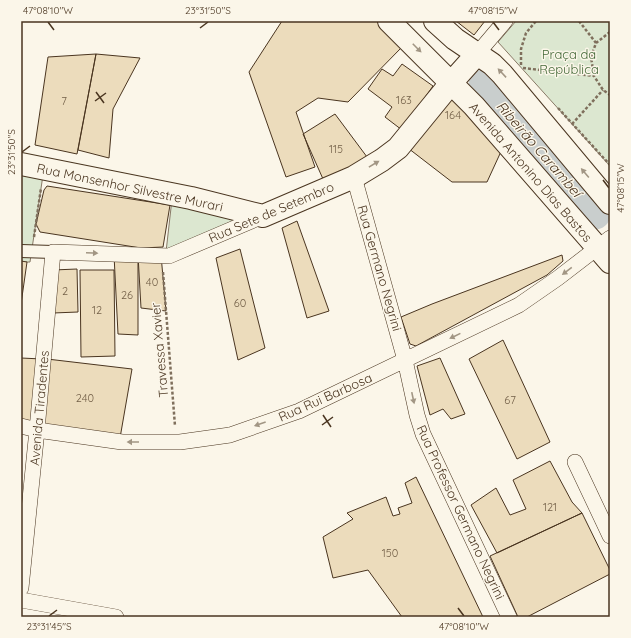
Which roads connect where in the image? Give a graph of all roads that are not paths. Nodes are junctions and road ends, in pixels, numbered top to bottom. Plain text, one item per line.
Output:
1 (389, 21) edge
2 (435, 21) edge
3 (505, 21) edge
4 (477, 54) junction
5 (451, 83) junction
6 (21, 164) edge
7 (354, 177) junction
8 (610, 203) edge
9 (263, 216) junction
10 (606, 249) edge
11 (27, 251) edge
12 (53, 252) junction
13 (405, 360) junction
14 (21, 426) edge
15 (37, 430) junction
16 (575, 462) dead end
17 (610, 536) edge
18 (21, 588) edge
19 (21, 600) edge
20 (116, 617) edge
21 (509, 617) edge

1 -> 5 main road, Avenida Antonino Dias Bastos
2 - 4 main road
3 - 4 street
4 - 5 main road
8 -> 4 main road
7 -> 5 main road, Rua Sete de Setembro
5 - 10 main road, Avenida Antonino Dias Bastos
6 - 9 main road, Rua Monsenhor Silvestre Murari
7 - 9 main road, Rua Sete de Setembro
7 - 13 street, Rua Germano Negrini
12 -> 9 street, Rua Sete de Setembro
10 -> 13 street, Rua Rui Barbosa
11 - 12 street
12 - 15 street, Avenida Tiradentes
13 -> 15 street, Rua Rui Barbosa
13 -> 21 street, Rua Professor Germano Negrini
14 - 15 street, Rua Rui Barbosa
15 - 18 street, Avenida Tiradentes
16 - 17 street
19 - 20 street

